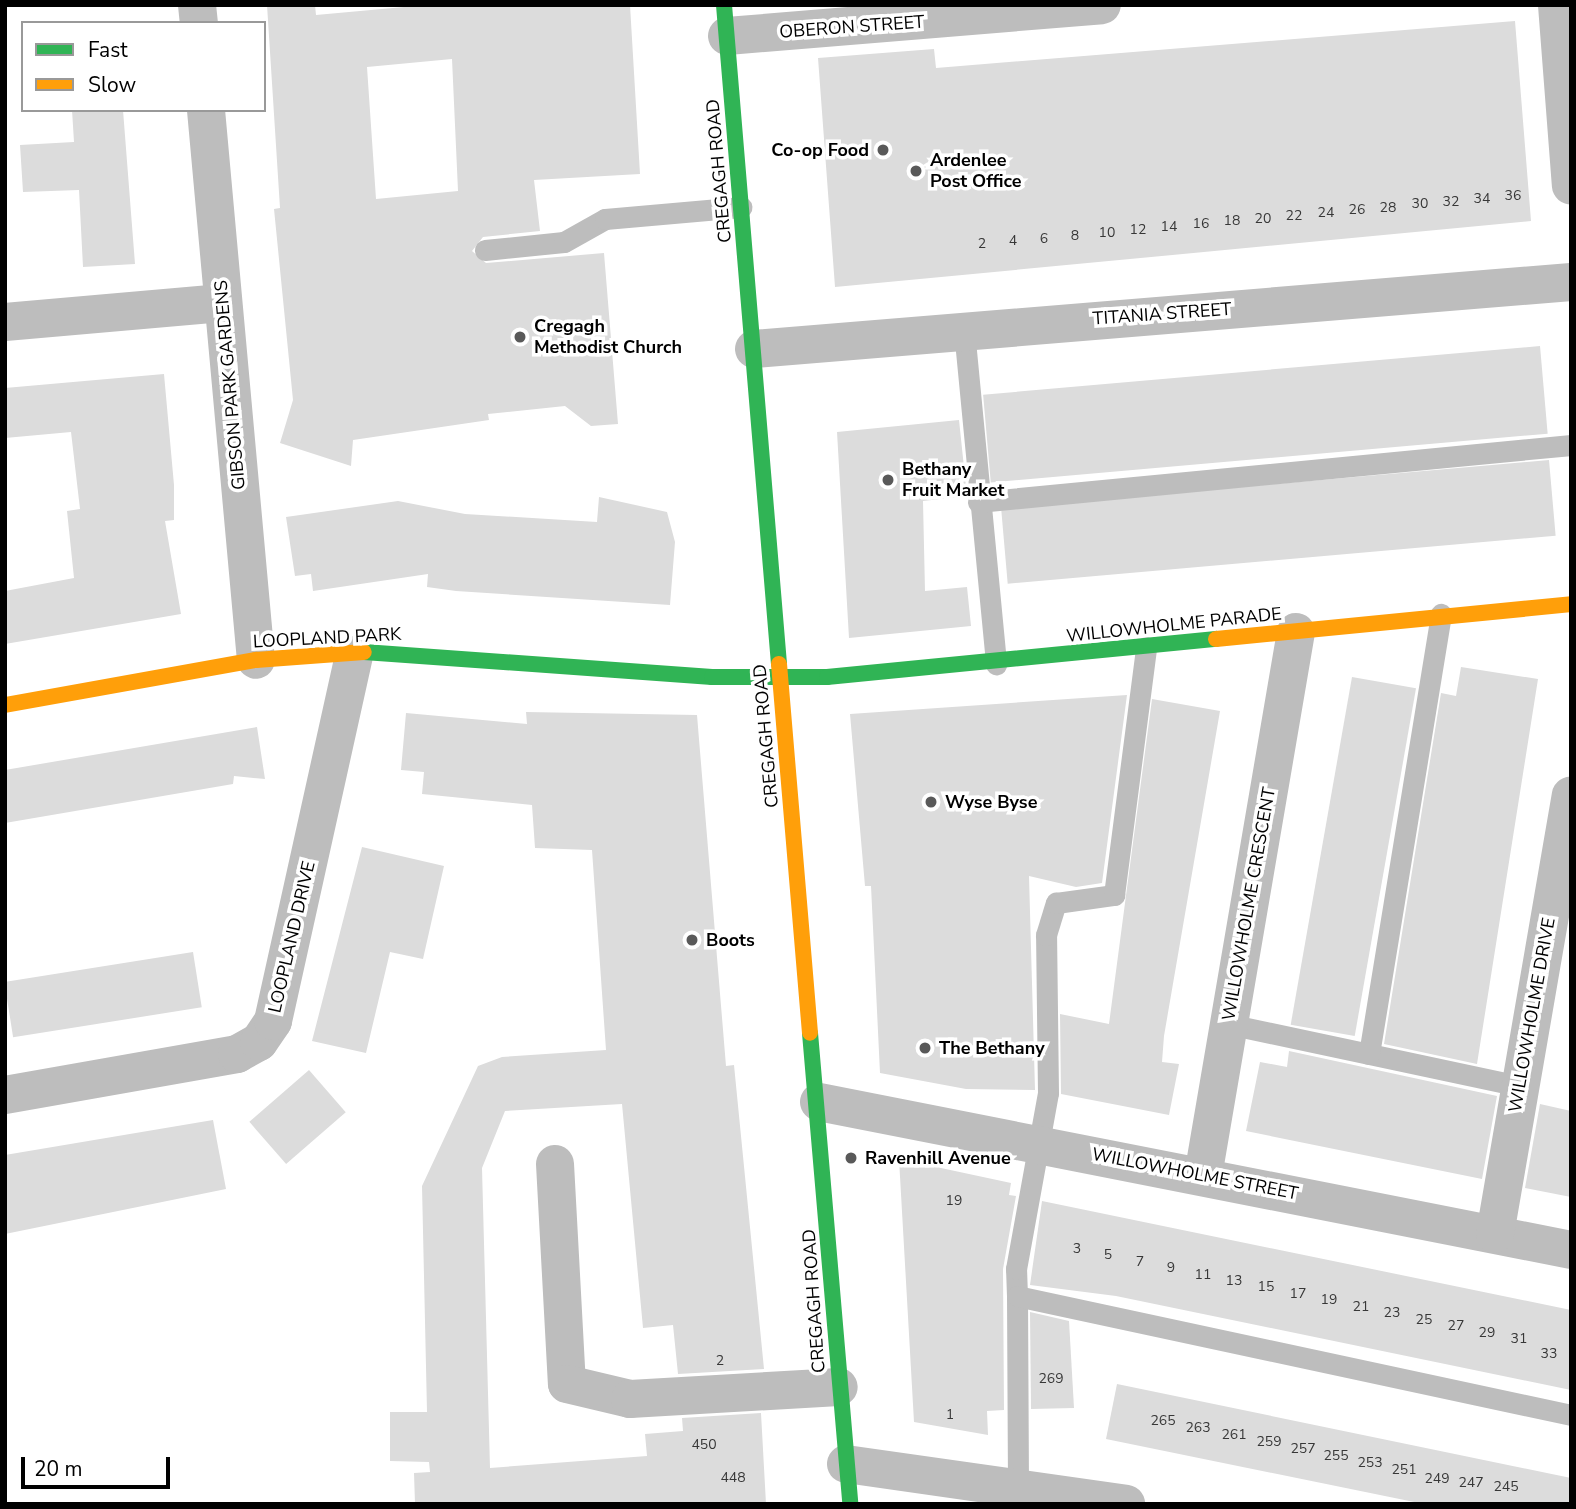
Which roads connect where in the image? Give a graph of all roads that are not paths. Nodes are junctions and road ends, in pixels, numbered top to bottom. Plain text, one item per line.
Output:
1 (1102, 5) edge
2 (1558, 5) edge
3 (725, 20) edge
4 (206, 112) edge
5 (1571, 185) edge
6 (741, 207) junction
7 (485, 250) dead end
8 (1571, 282) edge
9 (222, 303) junction
10 (5, 322) edge
11 (964, 330) junction
12 (754, 349) junction
13 (1571, 444) edge
14 (978, 502) junction
15 (1571, 604) edge
16 (1441, 614) junction
17 (1296, 632) junction
18 (1146, 647) junction
19 (354, 655) junction
20 (256, 660) junction
21 (996, 664) junction
22 (780, 677) junction
23 (5, 705) edge
24 (1571, 796) edge
25 (1228, 1024) junction
26 (1369, 1054) junction
27 (1519, 1086) junction
28 (5, 1096) edge
29 (819, 1102) junction
30 (1039, 1141) junction
31 (555, 1164) dead end
32 (1203, 1175) junction
33 (1495, 1234) junction
34 (1571, 1250) edge
35 (1017, 1296) junction
36 (839, 1387) junction
37 (1571, 1415) edge
38 (846, 1464) junction
39 (1018, 1486) junction
40 (1087, 1500) edge
41 (850, 1504) edge
42 (1126, 1504) edge

1 - 3 street, OBERON STREET
2 - 5 street
3 - 6 street, CREGAGH ROAD
4 - 9 street, GIBSON PARK GARDENS
6 - 7 lane
6 - 12 street, CREGAGH ROAD
8 - 11 street, TITANIA STREET
9 - 10 street
9 - 20 street, GIBSON PARK GARDENS
11 - 12 street, TITANIA STREET
11 - 14 lane
12 - 22 street, CREGAGH ROAD
13 - 14 lane
14 - 21 lane
15 - 16 street, WILLOWHOLME PARADE
16 - 17 street, WILLOWHOLME PARADE
16 - 26 lane
17 - 18 street, WILLOWHOLME PARADE
17 - 25 street, WILLOWHOLME CRESCENT
18 - 21 street, WILLOWHOLME PARADE
18 - 30 lane
19 - 20 street, LOOPLAND PARK
19 - 22 street, LOOPLAND PARK
19 - 28 street, LOOPLAND DRIVE
20 - 23 street, LOOPLAND PARK
21 - 22 street, WILLOWHOLME PARADE
22 - 29 street, CREGAGH ROAD
24 - 27 street, WILLOWHOLME DRIVE
25 - 26 lane
25 - 32 street, WILLOWHOLME CRESCENT
26 - 27 lane
27 - 33 street, WILLOWHOLME DRIVE
29 - 30 street, WILLOWHOLME STREET
29 - 36 street, CREGAGH ROAD
30 - 32 street, WILLOWHOLME STREET
30 - 35 lane
31 - 36 street
32 - 33 street, WILLOWHOLME STREET
33 - 34 street, WILLOWHOLME STREET
35 - 37 lane
35 - 39 lane
36 - 38 street, CREGAGH ROAD
38 - 39 street
38 - 41 street, CREGAGH ROAD
39 - 40 street
40 - 42 street

